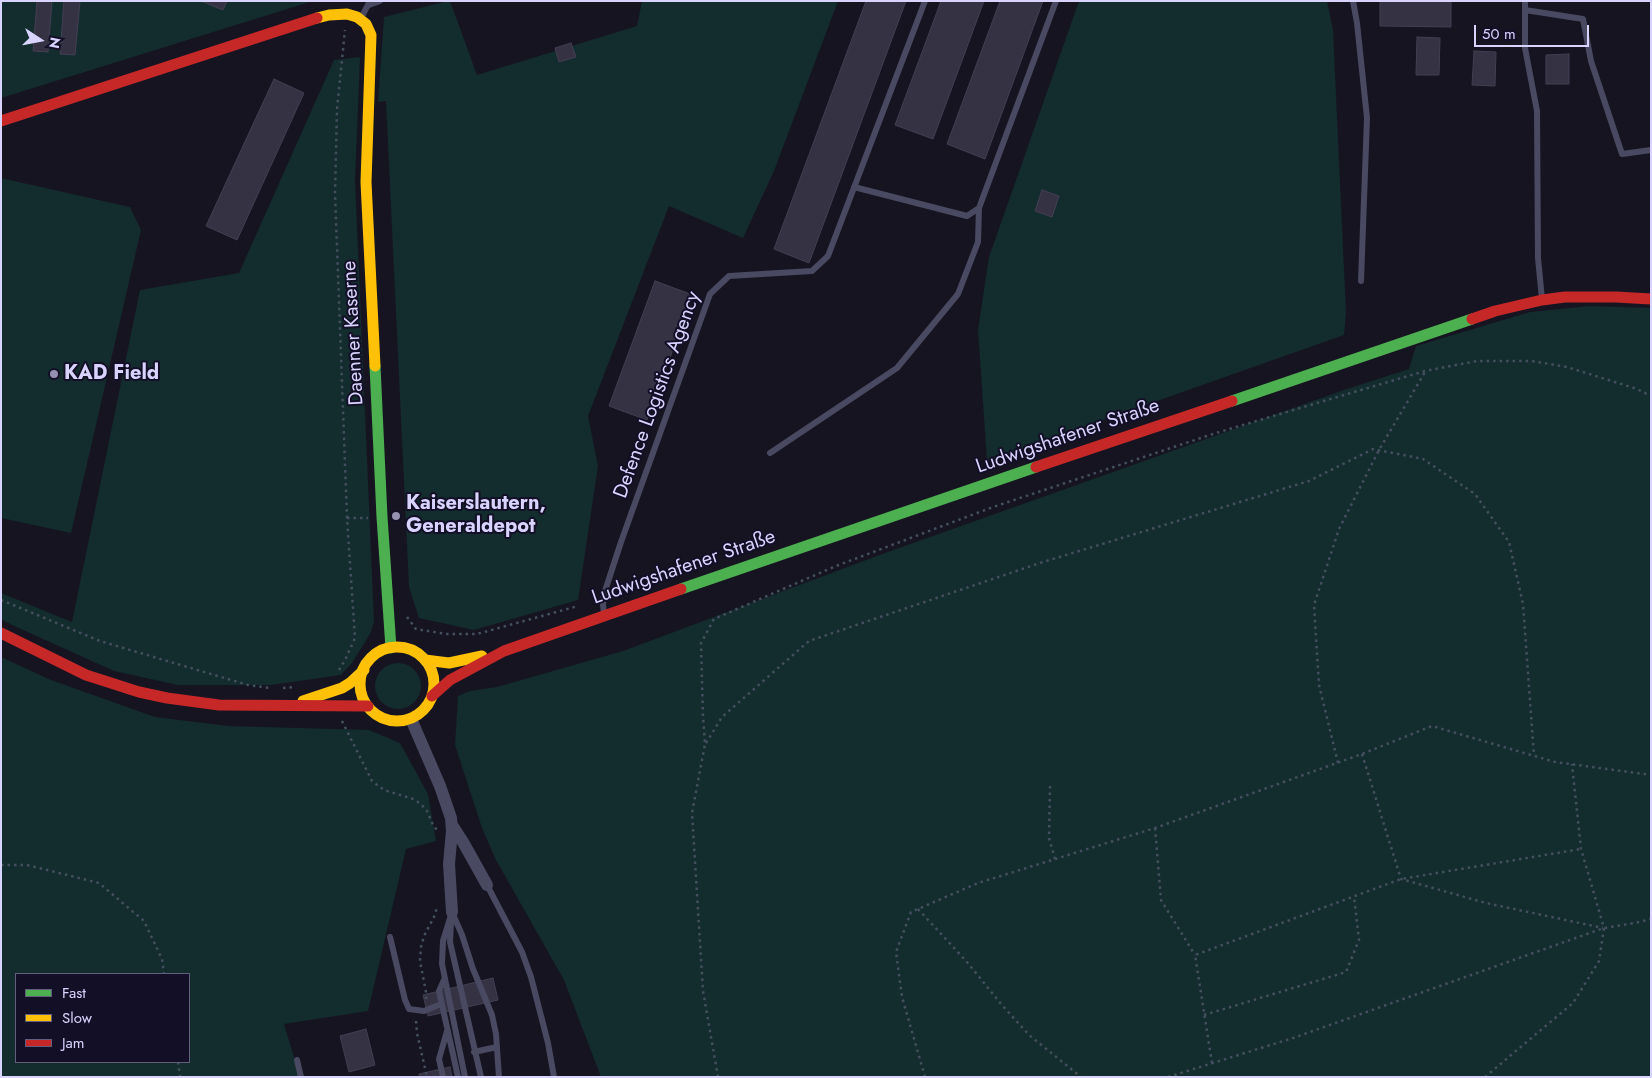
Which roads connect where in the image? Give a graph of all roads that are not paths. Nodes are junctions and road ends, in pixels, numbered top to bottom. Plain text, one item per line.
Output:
1 (380, 1) edge
2 (925, 1) edge
3 (1056, 1) edge
4 (1353, 1) edge
5 (1525, 1) edge
6 (369, 3) edge
7 (1525, 10) junction
8 (361, 19) junction
9 (1, 122) edge
10 (1651, 150) edge
11 (854, 187) junction
12 (979, 208) junction
13 (1361, 281) dead end
14 (1651, 299) edge
15 (1542, 300) junction
16 (770, 453) dead end
17 (604, 614) junction
18 (1, 633) edge
19 (391, 648) junction
20 (504, 652) junction
21 (425, 660) junction
22 (364, 670) junction
23 (432, 696) junction
24 (293, 704) junction
25 (368, 706) junction
26 (411, 719) junction
27 (452, 825) junction
28 (487, 885) joint
29 (452, 912) junction
30 (390, 937) dead end
31 (444, 980) junction
32 (442, 1004) junction
33 (447, 1030) junction
34 (497, 1047) junction
35 (474, 1052) junction
36 (298, 1060) dead end
37 (301, 1077) edge
38 (444, 1077) edge
39 (458, 1077) edge
40 (465, 1077) edge
41 (481, 1077) edge
42 (499, 1077) edge
43 (554, 1077) edge

1 - 6 lane
2 - 11 lane, Defence Logistics Agency
3 - 12 lane
4 - 13 lane
5 - 7 lane
6 - 8 lane
7 - 10 lane
7 - 15 lane
8 - 9 street
8 - 19 street, Daenner Kaserne
11 - 12 lane
11 - 17 lane, Defence Logistics Agency
12 - 16 lane
14 - 15 street, Ludwigshafener Straße
15 - 17 street, Ludwigshafener Straße
17 - 20 street, Ludwigshafener Straße
18 - 24 street
19 - 21 street
19 - 22 street
20 - 21 street, Ludwigshafener Straße
20 - 23 street, Ludwigshafener Straße
21 - 23 street
22 - 24 street
22 - 25 street
23 - 26 street
24 - 25 street
25 - 26 street
26 - 27 street
27 - 28 street
27 - 29 street
28 - 43 lane
29 - 31 lane
29 - 34 lane
29 - 35 lane
30 - 32 lane
31 - 32 lane
31 - 40 lane
32 - 33 lane
33 - 38 lane
33 - 39 lane
34 - 35 lane
34 - 42 lane
35 - 41 lane
36 - 37 lane

